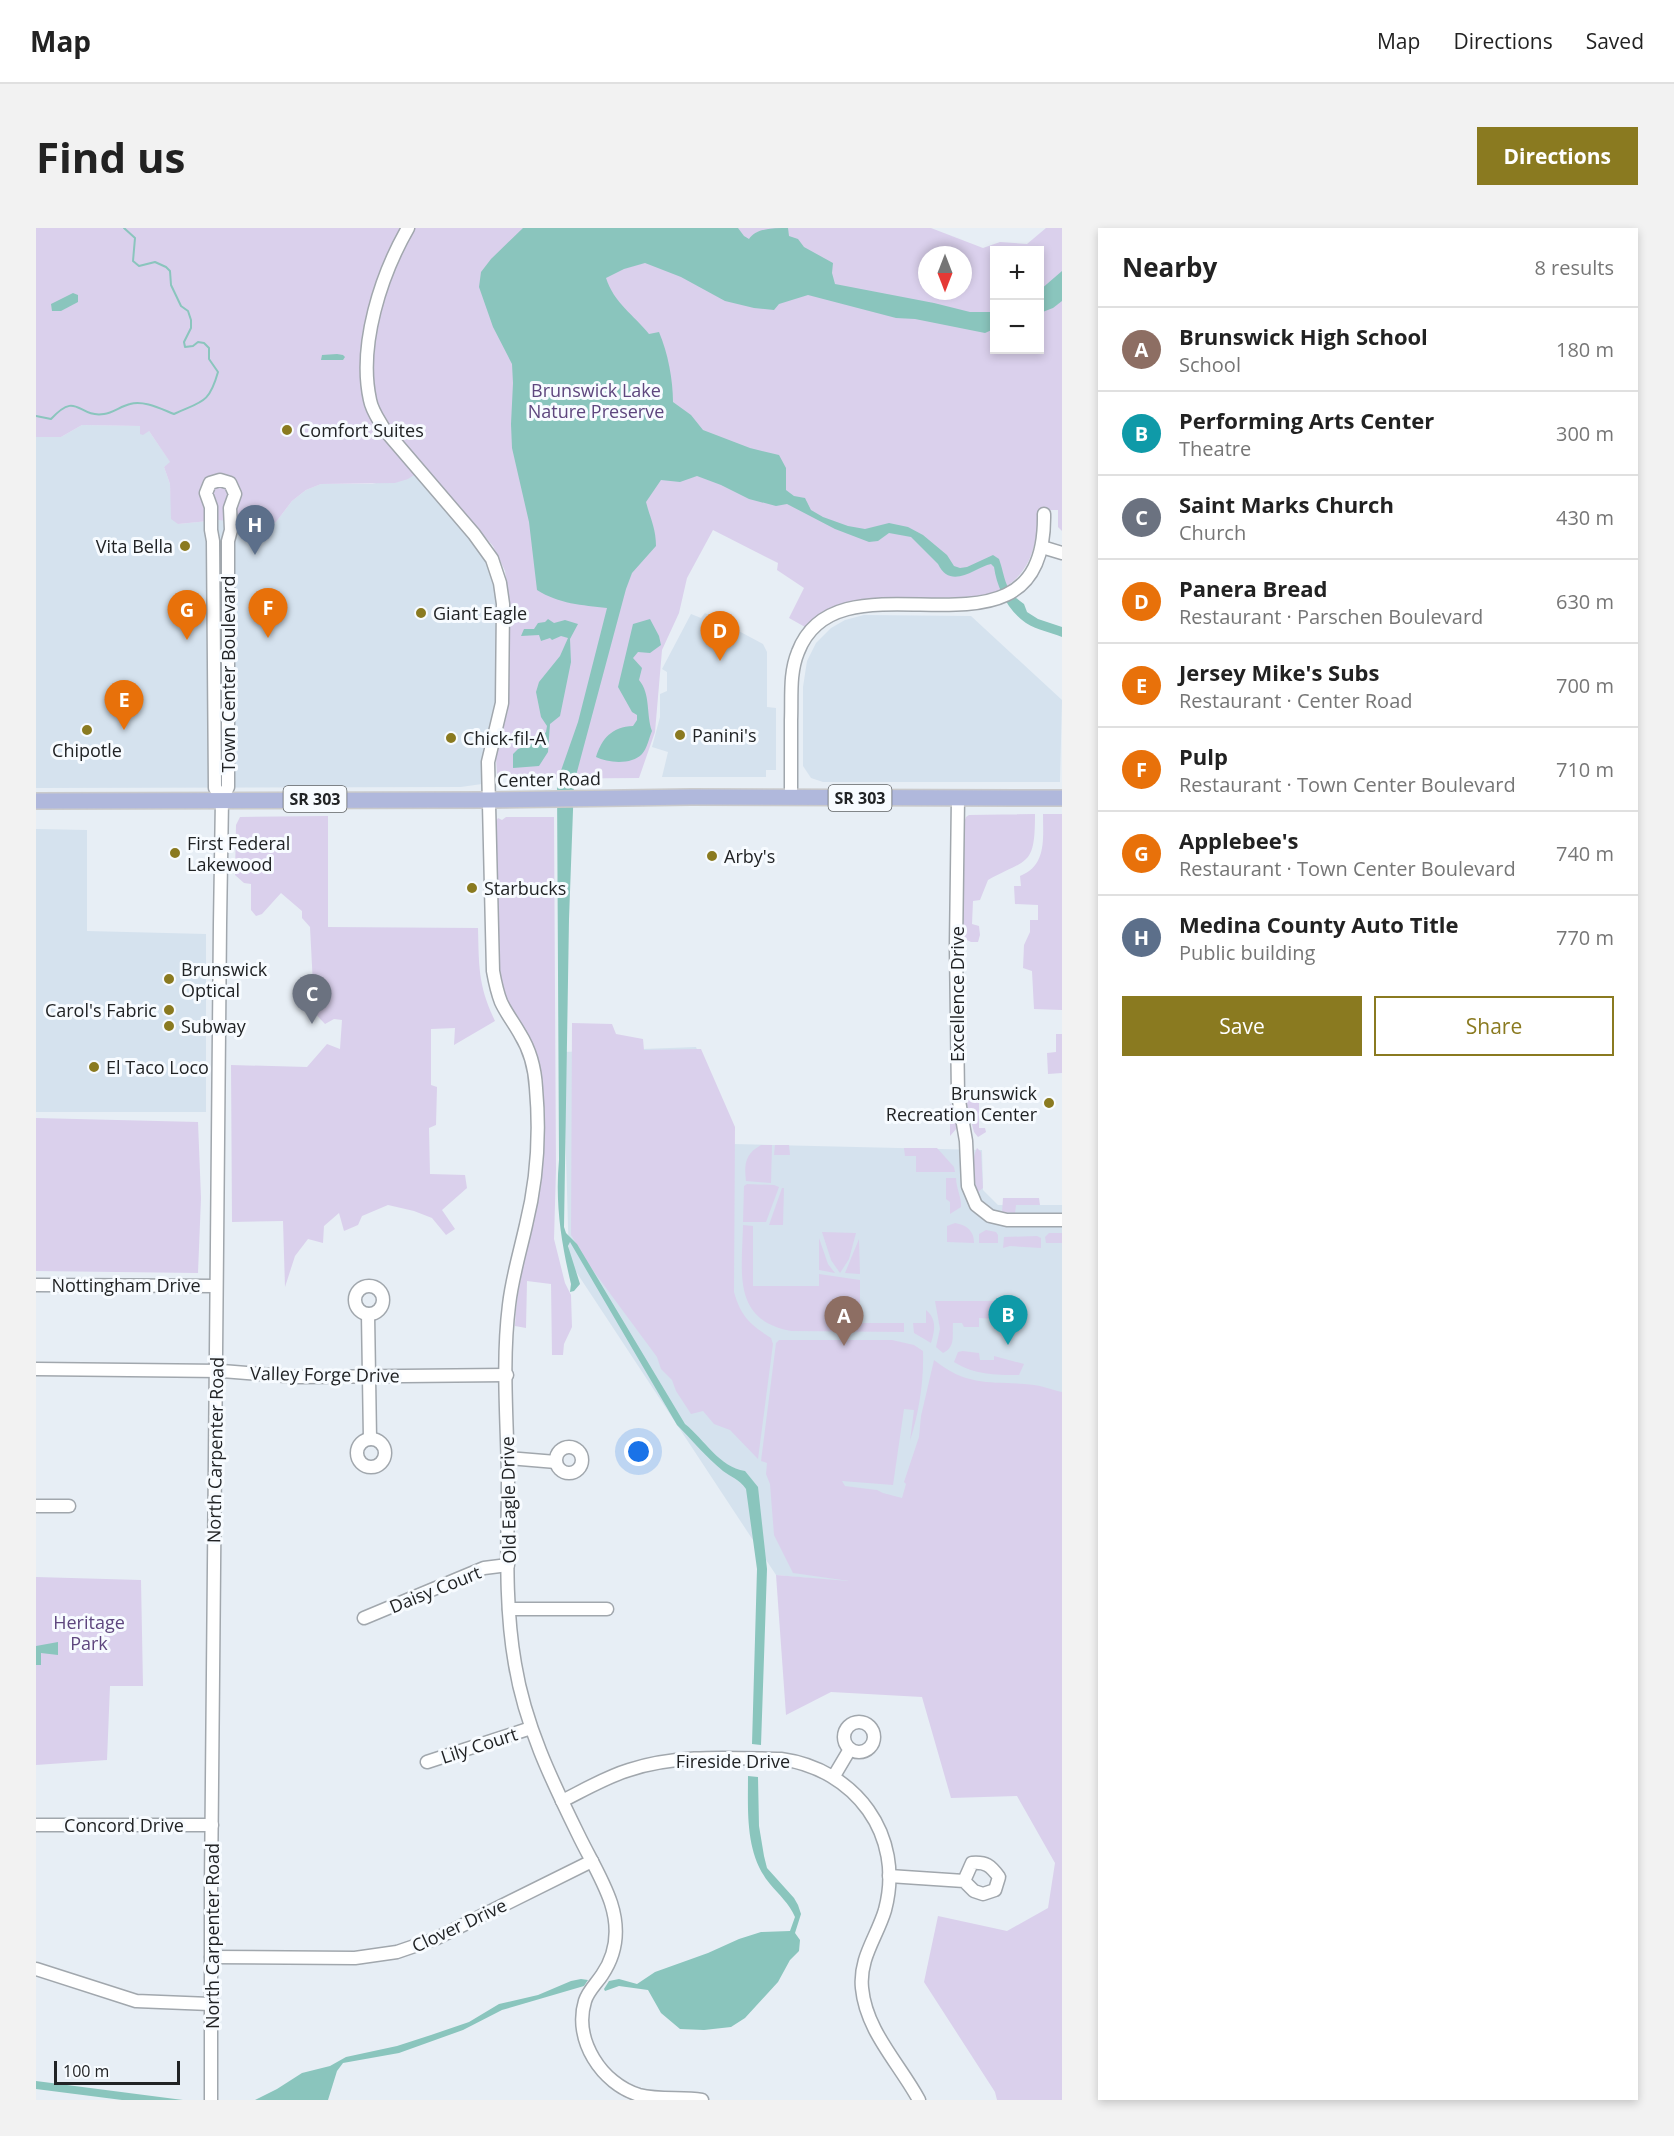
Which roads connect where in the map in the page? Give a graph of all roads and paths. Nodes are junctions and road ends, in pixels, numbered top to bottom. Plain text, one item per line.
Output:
1 (408, 228) edge
2 (1044, 514) dead end
3 (1042, 547) junction
4 (1062, 554) edge
5 (791, 797) junction
6 (958, 798) junction
7 (1062, 798) edge
8 (222, 799) junction
9 (489, 800) junction
10 (36, 801) edge
11 (1062, 1220) edge
12 (36, 1285) edge
13 (216, 1286) junction
14 (368, 1314) dead end
15 (36, 1369) edge
16 (215, 1371) junction
17 (507, 1375) junction
18 (369, 1376) junction
19 (370, 1439) dead end
20 (507, 1458) junction
21 (556, 1462) dead end
22 (36, 1506) edge
23 (69, 1506) dead end
24 (508, 1565) junction
25 (509, 1609) junction
26 (607, 1609) dead end
27 (364, 1618) dead end
28 (531, 1728) junction
29 (850, 1749) dead end
30 (427, 1762) dead end
31 (834, 1776) junction
32 (562, 1801) junction
33 (36, 1825) edge
34 (212, 1825) junction
35 (592, 1861) junction
36 (889, 1876) junction
37 (964, 1881) dead end
38 (211, 1957) junction
39 (36, 1969) edge
40 (210, 2004) junction
41 (211, 2100) edge
42 (702, 2100) edge
43 (919, 2100) edge

1 - 9 street, Old Eagle Drive
2 - 3 street
3 - 4 street
3 - 5 street
5 - 6 main road, Center Road / SR 303
5 - 9 main road, Center Road / SR 303
6 - 7 main road, Center Road / SR 303
6 - 11 street, Excellence Drive
8 - 8 street, Town Center Boulevard
8 - 9 main road, Center Road / SR 303
8 - 10 main road, Center Road / SR 303
8 - 13 street, North Carpenter Road
9 - 17 street, Old Eagle Drive
12 - 13 street, Nottingham Drive
13 - 16 street, North Carpenter Road
14 - 18 street
15 - 16 street, Valley Forge Drive
16 - 18 street, Valley Forge Drive
16 - 34 street, North Carpenter Road
17 - 18 street, Valley Forge Drive
17 - 20 street, Old Eagle Drive
18 - 19 street
20 - 21 street
20 - 24 street, Old Eagle Drive
22 - 23 street
24 - 25 street, Old Eagle Drive
24 - 27 street, Daisy Court
25 - 26 street
25 - 28 street, Old Eagle Drive
28 - 30 street, Lily Court
28 - 32 street, Old Eagle Drive
29 - 31 street
31 - 32 street, Fireside Drive
31 - 36 street, Fireside Drive
32 - 35 street, Old Eagle Drive
33 - 34 street, Concord Drive
34 - 38 street, North Carpenter Road
35 - 38 street, Clover Drive
35 - 42 street, Old Eagle Drive
36 - 37 street
36 - 43 street, Fireside Drive
38 - 40 street, North Carpenter Road
39 - 40 street
40 - 41 street, North Carpenter Road

